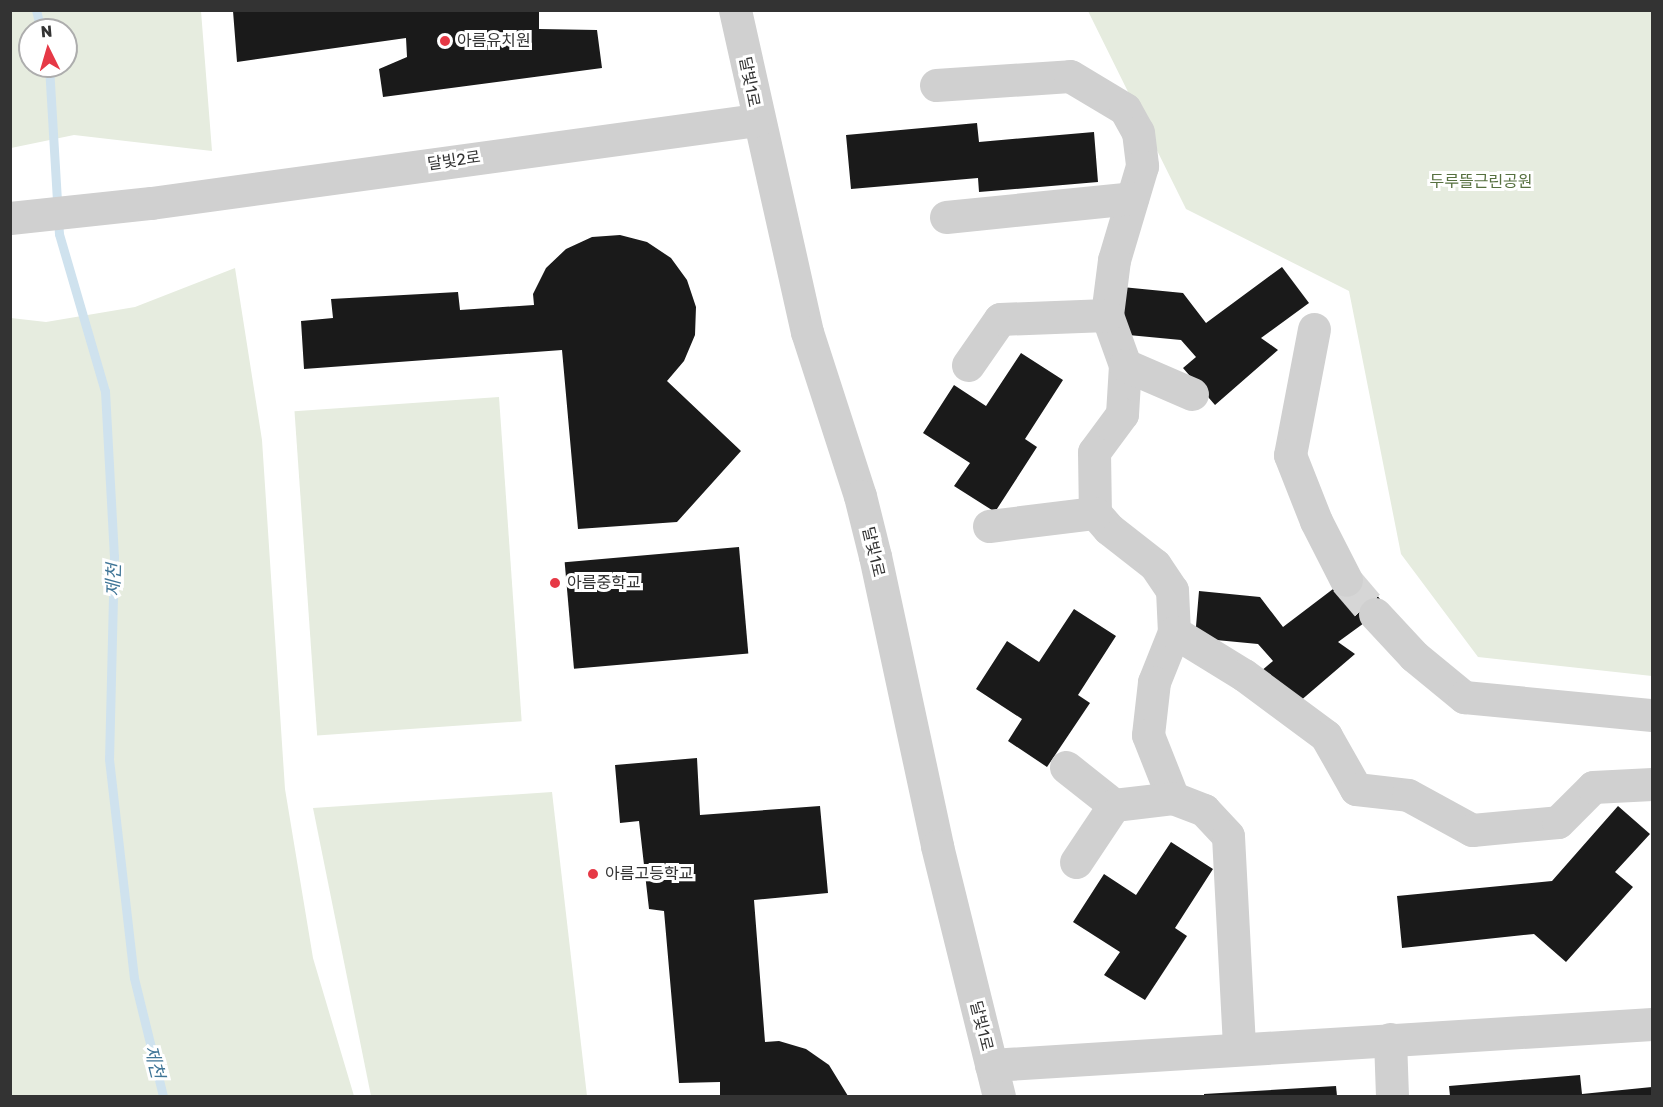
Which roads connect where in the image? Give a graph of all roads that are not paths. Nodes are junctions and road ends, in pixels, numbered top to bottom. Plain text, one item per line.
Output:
1 (735, 10) edge
2 (936, 85) dead end
3 (757, 120) junction
4 (1132, 198) junction
5 (946, 217) dead end
6 (10, 219) edge
7 (1107, 315) junction
8 (1314, 329) dead end
9 (968, 365) dead end
10 (1125, 365) junction
11 (1192, 394) dead end
12 (1095, 513) junction
13 (989, 526) dead end
14 (1346, 580) tunnel mouth
15 (1375, 614) tunnel mouth
16 (1174, 633) junction
17 (1653, 716) edge
18 (1066, 767) dead end
19 (1653, 784) edge
20 (1173, 798) junction
21 (1114, 805) junction
22 (1076, 862) dead end
23 (1653, 1024) edge
24 (1390, 1040) junction
25 (1239, 1049) junction
26 (991, 1065) junction
27 (999, 1096) edge
28 (1392, 1096) edge

1 - 3 street, 달빛1로
2 - 4 street
3 - 6 street, 달빛2로
3 - 26 street, 달빛1로
4 - 5 street
4 - 7 street
7 - 9 street
7 - 10 street
8 - 14 street
10 - 11 street
10 - 12 street
12 - 13 street
12 - 16 street
15 - 17 street
16 - 19 street
16 - 20 street
18 - 21 street
20 - 21 street
20 - 25 street
21 - 22 street
23 - 24 street
24 - 25 street
24 - 28 street
25 - 26 street
26 - 27 street, 달빛1로

